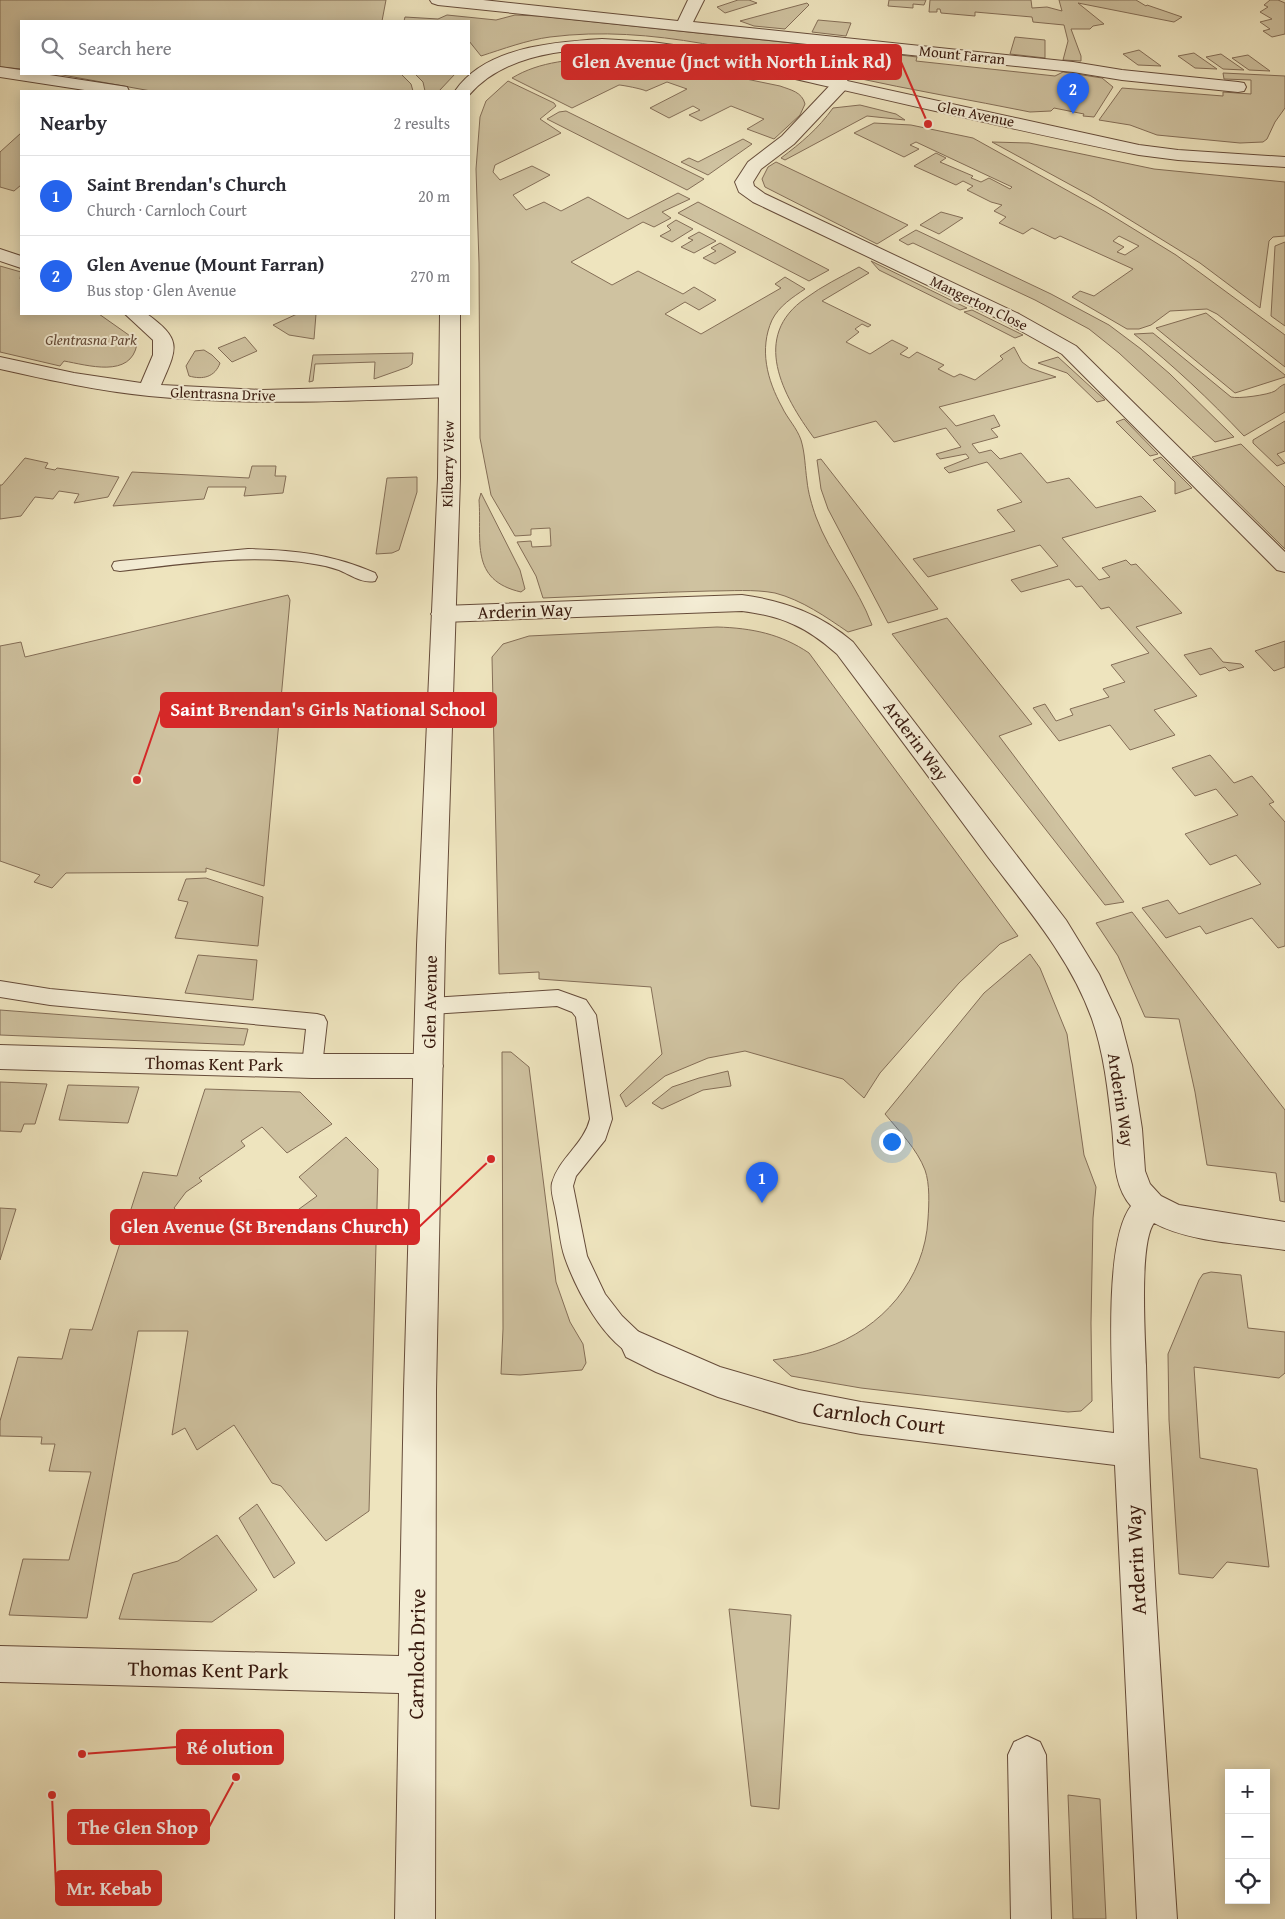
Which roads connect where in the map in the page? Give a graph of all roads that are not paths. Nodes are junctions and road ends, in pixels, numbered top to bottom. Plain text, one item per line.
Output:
1 (696, 0) edge
2 (429, 1) edge
3 (684, 25) junction
4 (0, 72) edge
5 (841, 84) junction
6 (1238, 86) dead end
7 (115, 90) edge
8 (464, 90) edge
9 (1285, 162) edge
10 (0, 255) edge
11 (20, 262) edge
12 (136, 315) edge
13 (450, 315) edge
14 (0, 363) edge
15 (148, 390) junction
16 (449, 391) junction
17 (120, 566) dead end
18 (1285, 566) edge
19 (369, 577) dead end
20 (443, 614) junction
21 (0, 989) edge
22 (430, 1006) junction
23 (0, 1057) edge
24 (312, 1066) junction
25 (429, 1066) junction
26 (1150, 1205) junction
27 (1285, 1236) edge
28 (637, 1346) joint
29 (420, 1390) joint
30 (1131, 1451) junction
31 (0, 1664) edge
32 (416, 1675) junction
33 (1027, 1755) dead end
34 (415, 1919) edge
35 (1031, 1919) edge
36 (1156, 1919) edge

1 - 3 street
2 - 3 street, Mount Farran
3 - 6 street, Mount Farran
4 - 7 street
5 - 8 street, Glen Avenue
5 - 9 street, Glen Avenue
5 - 18 street, Mangerton Close
10 - 11 street
12 - 15 street
13 - 16 street, Kilbarry View
14 - 15 street, Glentrasna Drive
15 - 16 street, Glentrasna Drive
16 - 20 street, Kilbarry View
17 - 19 lane
20 - 22 street, Glen Avenue
20 - 26 street, Arderin Way
21 - 24 lane
22 - 25 street, Glen Avenue
22 - 28 lane
23 - 24 street, Thomas Kent Park
24 - 25 street, Thomas Kent Park
25 - 29 street, Glen Avenue
26 - 27 street, Arderin Way
26 - 30 street, Arderin Way
28 - 30 street, Carnloch Court
29 - 32 street, Carnloch Drive
30 - 36 street, Arderin Way
31 - 32 street, Thomas Kent Park
32 - 34 street, Carnloch Drive
33 - 35 street

